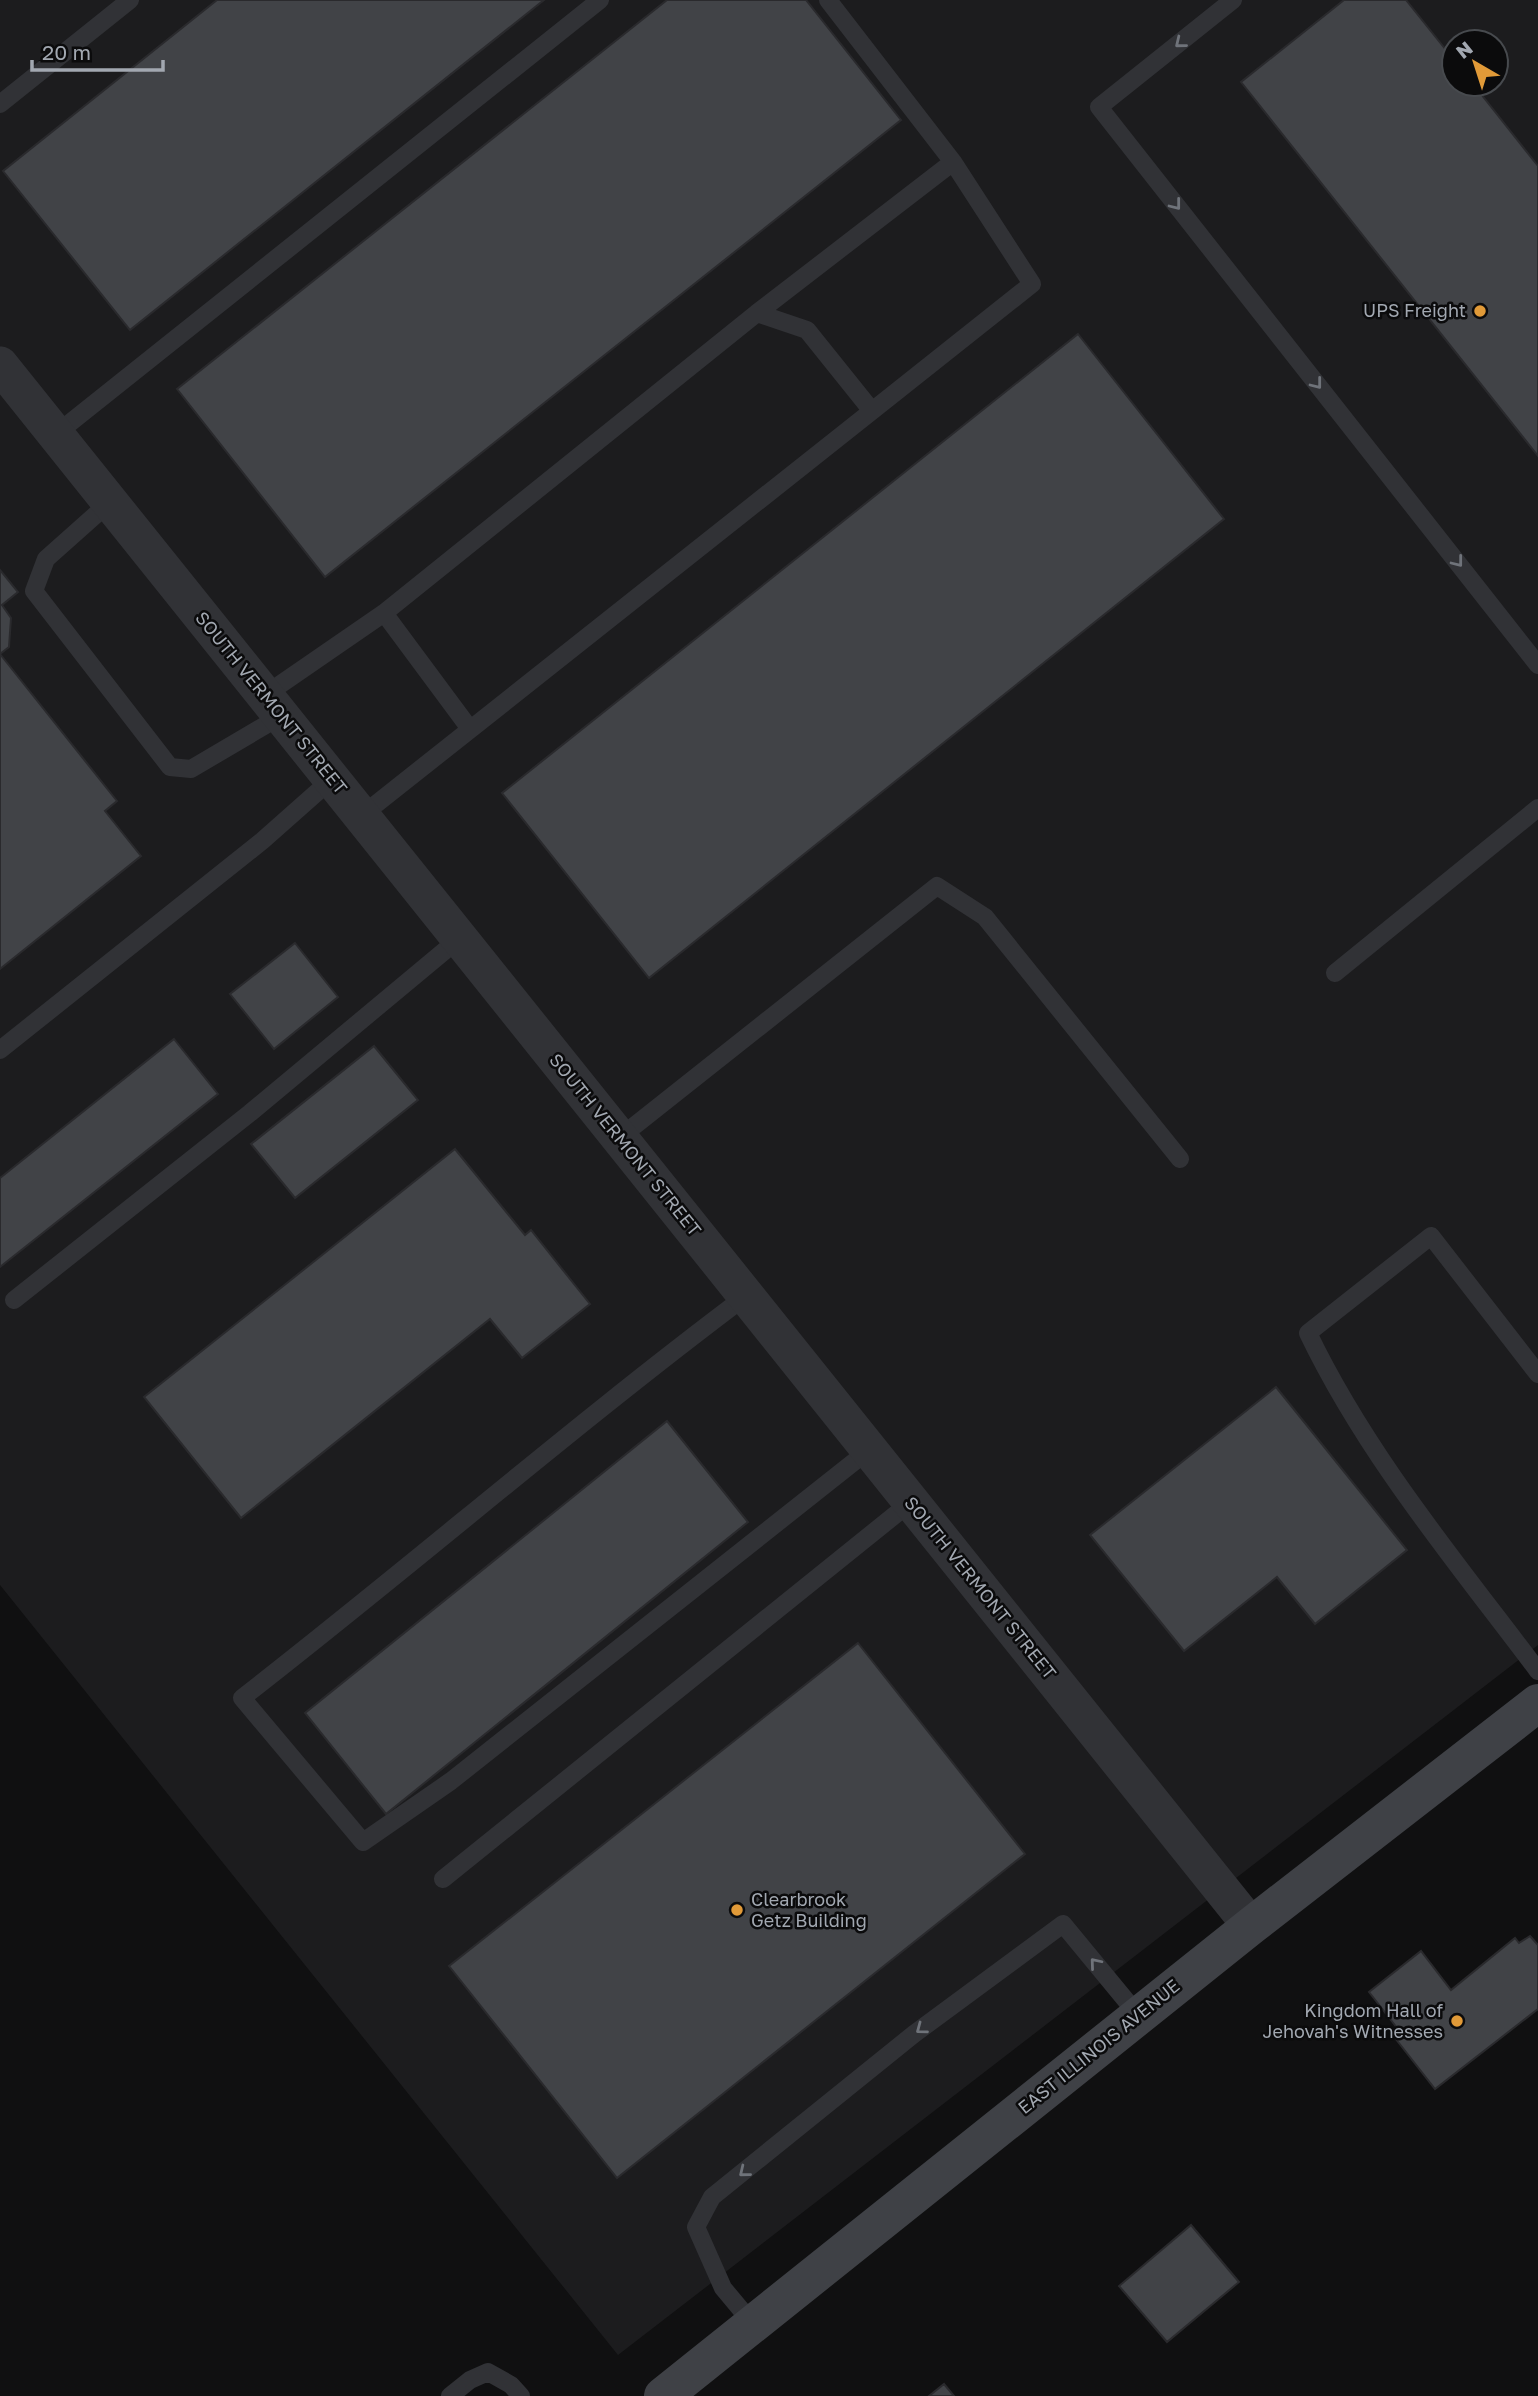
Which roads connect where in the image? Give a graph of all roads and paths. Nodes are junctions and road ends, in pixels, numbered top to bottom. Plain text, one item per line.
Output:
1 (130, 0) edge
2 (600, 0) edge
3 (828, 0) edge
4 (1233, 0) edge
5 (0, 104) edge
6 (953, 162) junction
7 (757, 313) junction
8 (0, 365) edge
9 (872, 411) junction
10 (56, 434) junction
11 (110, 502) junction
12 (384, 613) junction
13 (1538, 665) edge
14 (273, 705) junction
15 (470, 729) junction
16 (332, 779) junction
17 (1538, 808) edge
18 (361, 816) junction
19 (460, 938) junction
20 (1335, 972) dead end
21 (0, 1049) edge
22 (619, 1138) junction
23 (1180, 1159) dead end
24 (746, 1296) junction
25 (14, 1300) dead end
26 (1538, 1374) edge
27 (869, 1450) junction
28 (911, 1502) junction
29 (1538, 1671) edge
30 (1538, 1703) edge
31 (443, 1879) dead end
32 (1251, 1926) junction
33 (1139, 2015) junction
34 (753, 2324) junction
35 (450, 2396) edge
36 (521, 2396) edge
37 (663, 2396) edge

1 - 5 lane
2 - 10 lane
3 - 6 lane
4 -> 13 lane
6 - 7 lane
6 - 9 lane
7 - 9 lane
7 - 12 lane
8 - 10 street, SOUTH VERMONT STREET
9 - 15 lane
10 - 11 street, SOUTH VERMONT STREET
11 - 14 street, SOUTH VERMONT STREET
11 - 14 lane
12 - 14 lane
12 - 15 lane
14 - 16 street, SOUTH VERMONT STREET
15 - 18 lane
16 - 18 street, SOUTH VERMONT STREET
16 - 21 lane
17 - 20 lane
18 - 19 street, SOUTH VERMONT STREET
19 - 22 street, SOUTH VERMONT STREET
19 - 25 lane
22 - 23 lane
22 - 24 street, SOUTH VERMONT STREET
24 - 27 street, SOUTH VERMONT STREET
24 - 27 lane
26 - 29 lane
27 - 28 street, SOUTH VERMONT STREET
28 - 31 lane
28 - 32 street, SOUTH VERMONT STREET
30 - 32 main road, EAST ILLINOIS AVENUE
32 - 33 main road, EAST ILLINOIS AVENUE
33 - 34 main road, EAST ILLINOIS AVENUE
33 -> 34 lane
34 - 37 main road, EAST ILLINOIS AVENUE
35 - 36 lane

